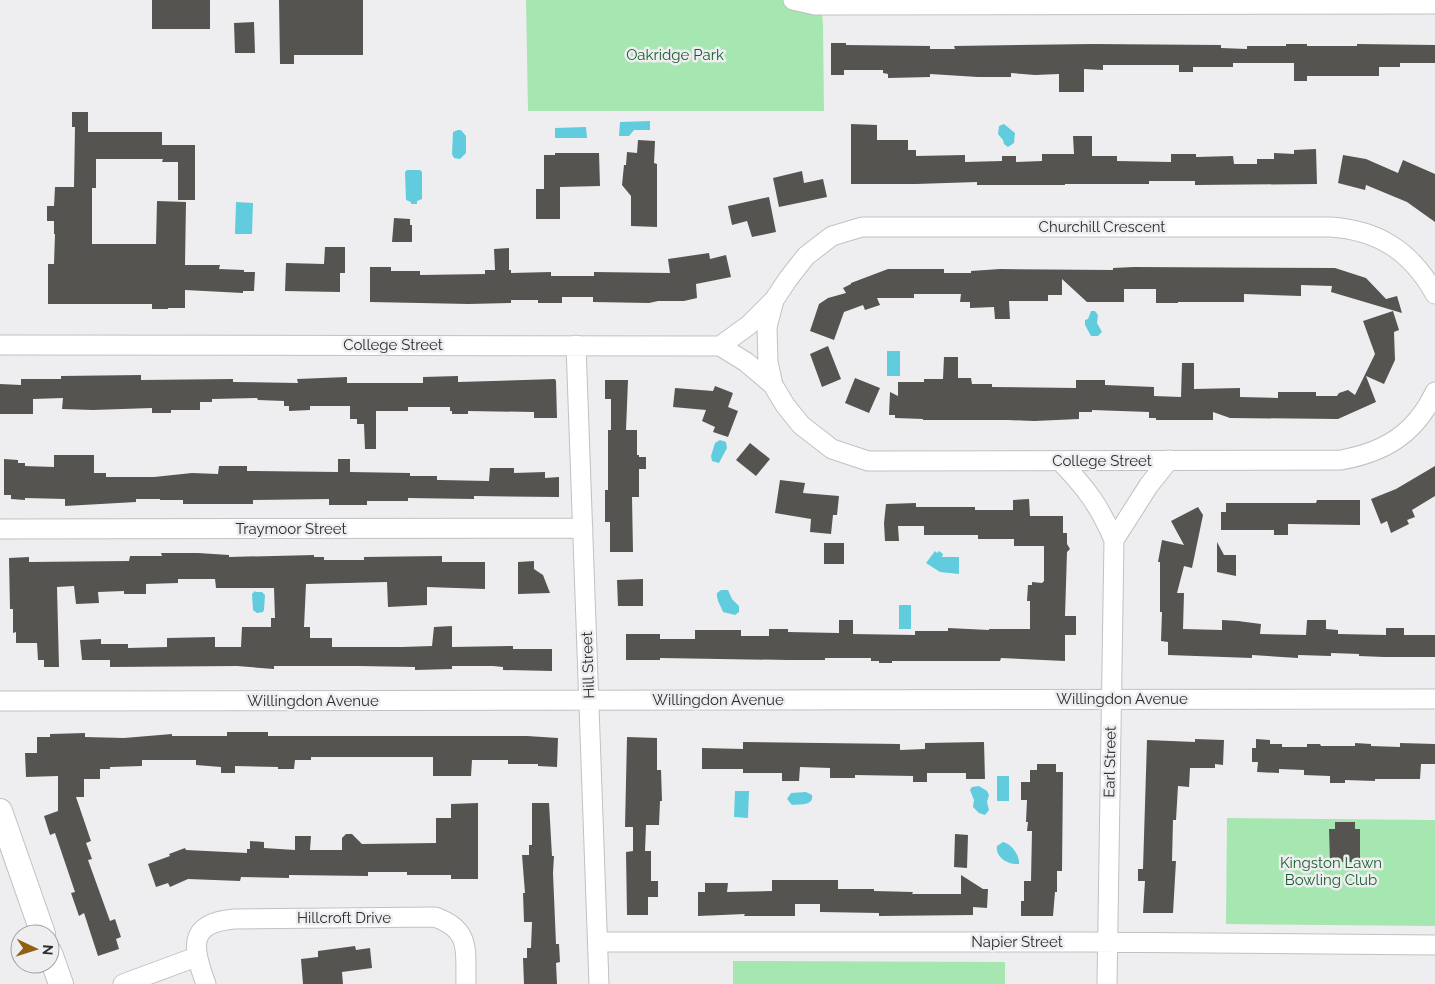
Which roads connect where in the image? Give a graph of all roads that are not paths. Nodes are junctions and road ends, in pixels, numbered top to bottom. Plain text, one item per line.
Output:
1 (792, 0) edge
2 (1435, 4) edge
3 (1435, 294) edge
4 (774, 300) junction
5 (0, 345) edge
6 (576, 345) junction
7 (720, 346) junction
8 (767, 347) joint
9 (773, 385) junction
10 (1435, 392) edge
11 (1169, 460) junction
12 (1060, 461) junction
13 (582, 528) junction
14 (0, 529) edge
15 (1114, 540) junction
16 (1111, 699) junction
17 (1435, 699) edge
18 (589, 700) junction
19 (0, 701) edge
20 (0, 811) edge
21 (40, 924) edge
22 (598, 942) junction
23 (1108, 942) junction
24 (1435, 945) edge
25 (196, 957) junction
26 (124, 984) edge
27 (206, 984) edge
28 (466, 984) edge
29 (599, 984) edge
30 (1106, 984) edge

1 - 2 street
3 - 4 street, Churchill Crescent
4 - 7 street, Churchill Crescent
4 - 8 street, Churchill Crescent
5 - 6 street, College Street
6 - 7 street, College Street
6 - 13 street, Hill Street
7 - 9 street, College Street
8 - 9 street, College Street
9 - 12 street, College Street
10 - 11 street, College Street
11 - 12 street, College Street
11 - 15 street
12 - 15 street, Earl Street
13 - 14 street, Traymoor Street
13 - 18 street, Hill Street
15 - 16 street, Earl Street
16 - 17 street, Willingdon Avenue
16 - 18 street, Willingdon Avenue
16 - 23 street, Earl Street
18 - 19 street, Willingdon Avenue
18 - 22 street, Hill Street
20 - 21 main road
22 - 23 street, Napier Street
22 - 29 street, Hill Street
23 - 24 street, Napier Street
23 - 30 street, Earl Street
25 - 26 street
25 - 27 street, Hillcroft Drive
25 - 28 street, Hillcroft Drive

